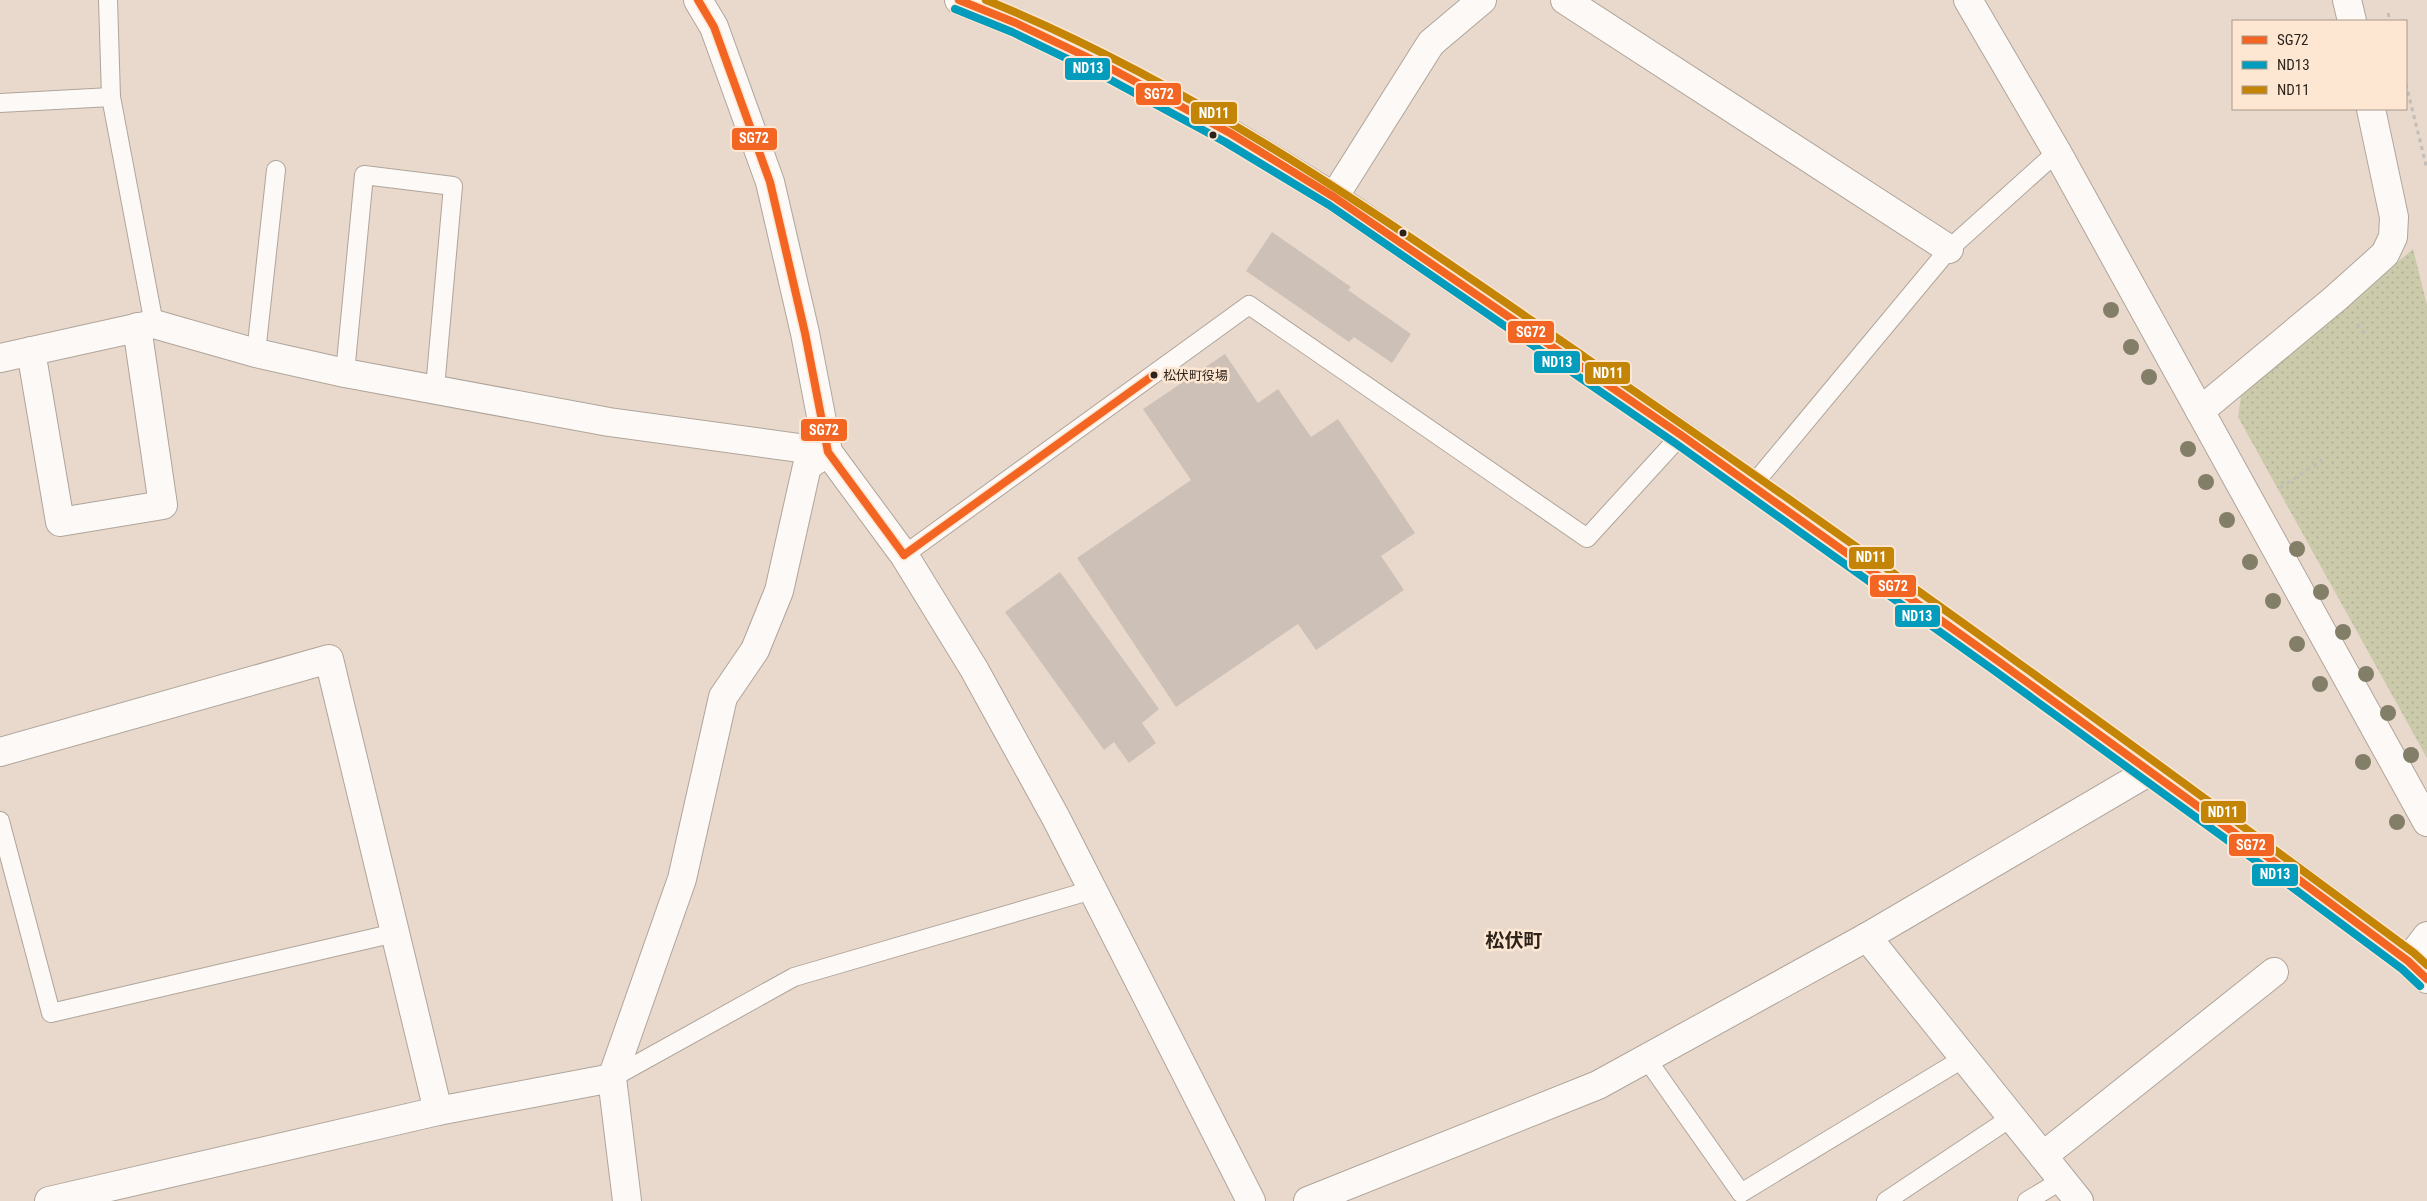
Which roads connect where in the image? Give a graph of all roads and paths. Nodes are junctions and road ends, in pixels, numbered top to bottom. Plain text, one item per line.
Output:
1 (108, 0) edge
2 (698, 0) edge
3 (959, 0) edge
4 (1482, 0) edge
5 (1565, 0) edge
6 (1968, 0) edge
7 (2347, 0) edge
8 (2352, 20) edge
9 (2407, 88) edge
10 (111, 97) junction
11 (0, 103) edge
12 (2371, 110) edge
13 (2057, 152) junction
14 (2427, 169) edge
15 (276, 170) dead end
16 (1334, 197) junction
17 (1949, 249) junction
18 (146, 325) junction
19 (31, 351) junction
20 (256, 353) junction
21 (0, 358) edge
22 (345, 373) junction
23 (435, 388) junction
24 (2200, 411) junction
25 (1681, 435) junction
26 (828, 452) junction
27 (2322, 460) dead end
28 (1752, 486) junction
29 (2273, 492) dead end
30 (904, 555) junction
31 (0, 752) edge
32 (2150, 771) junction
33 (0, 820) edge
34 (2427, 822) edge
35 (1092, 890) junction
36 (395, 933) junction
37 (2427, 936) edge
38 (1867, 937) junction
39 (2417, 970) edge
40 (2274, 972) dead end
41 (1646, 1058) junction
42 (1964, 1058) junction
43 (612, 1078) junction
44 (438, 1111) junction
45 (2012, 1117) junction
46 (2043, 1156) junction
47 (2070, 1191) edge
48 (49, 1201) edge
49 (627, 1201) edge
50 (1250, 1201) edge
51 (1308, 1201) edge
52 (1886, 1201) edge
53 (2027, 1201) edge

1 - 10 lane
2 - 26 street
3 - 16 street
4 - 16 street
5 - 17 street
6 - 13 street
7 - 8 street
9 - 14 path
10 - 11 lane
10 - 18 lane
12 - 24 street
13 - 17 lane
13 - 24 street
15 - 20 lane
16 - 25 street
17 - 28 lane
18 - 19 street
18 - 19 street
18 - 20 street
19 - 21 street
20 - 22 street
22 - 23 street
22 - 23 lane
23 - 26 street
24 - 34 street
25 - 28 street
25 - 30 lane
26 - 30 street
26 - 43 street
27 - 29 path
28 - 32 street
30 - 35 street
31 - 36 street
32 - 38 street
32 - 39 street
33 - 36 lane
35 - 43 lane
35 - 50 street
36 - 44 street
37 - 39 street
38 - 41 street
38 - 42 street
40 - 46 street
41 - 42 lane
41 - 51 street
42 - 45 street
43 - 44 street
43 - 49 street
44 - 48 street
45 - 46 street
45 - 52 lane
46 - 47 street
47 - 53 lane

